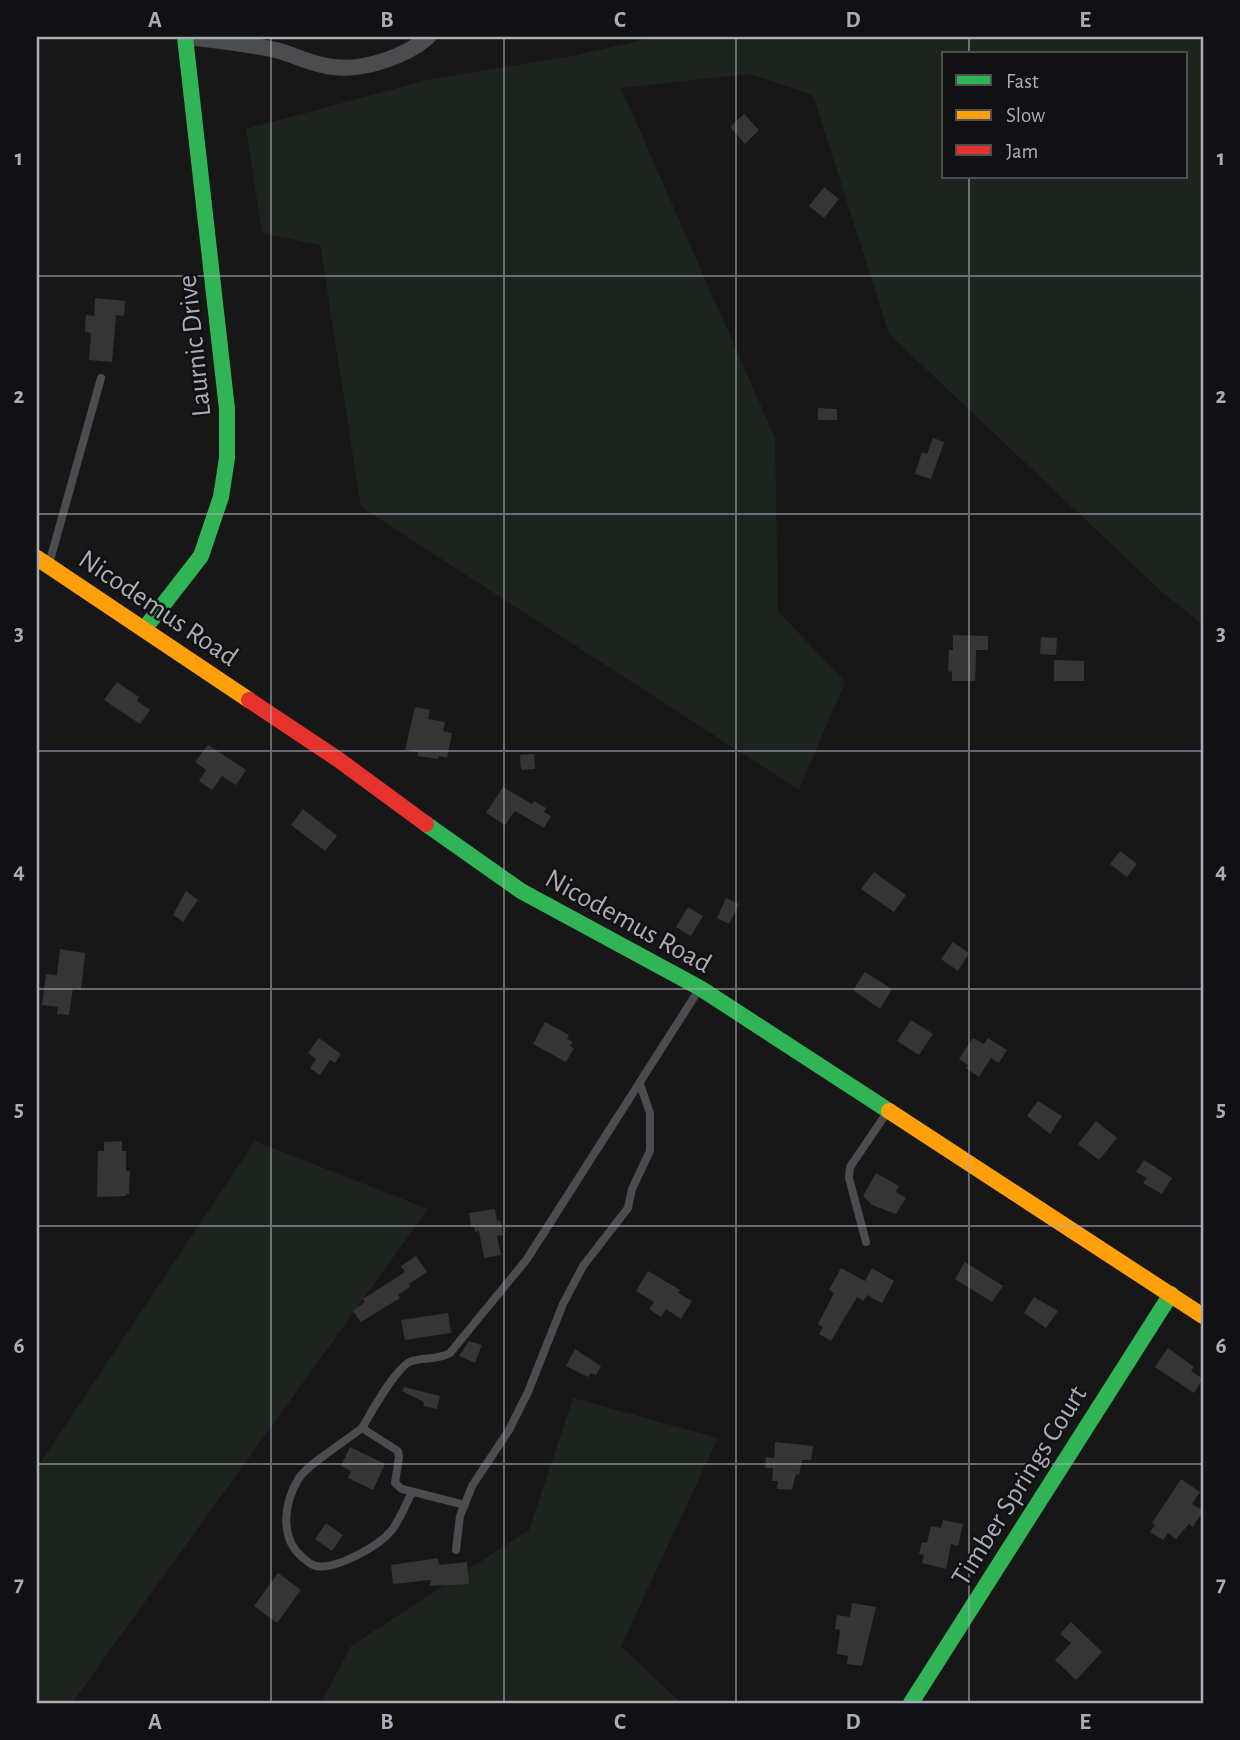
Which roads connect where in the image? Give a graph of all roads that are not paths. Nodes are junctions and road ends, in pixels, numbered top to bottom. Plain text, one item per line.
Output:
1 (185, 37) edge
2 (428, 37) edge
3 (101, 378) dead end
4 (43, 562) edge
5 (145, 628) junction
6 (700, 988) junction
7 (640, 1084) junction
8 (888, 1111) junction
9 (866, 1242) dead end
10 (1171, 1294) junction
11 (1203, 1316) edge
12 (362, 1428) junction
13 (412, 1492) junction
14 (465, 1505) junction
15 (456, 1549) dead end
16 (911, 1703) edge

1 - 2 street
1 - 5 street, Laurnic Drive
3 - 4 lane
4 - 5 street, Nicodemus Road
5 - 6 street, Nicodemus Road
6 - 7 lane
6 - 8 street, Nicodemus Road
7 - 12 lane
7 - 14 lane
8 - 9 lane
8 - 10 street, Nicodemus Road
10 - 11 street, Nicodemus Road
10 - 16 street, Timber Springs Court
12 - 13 lane
12 - 13 lane
13 - 14 lane
14 - 15 lane

